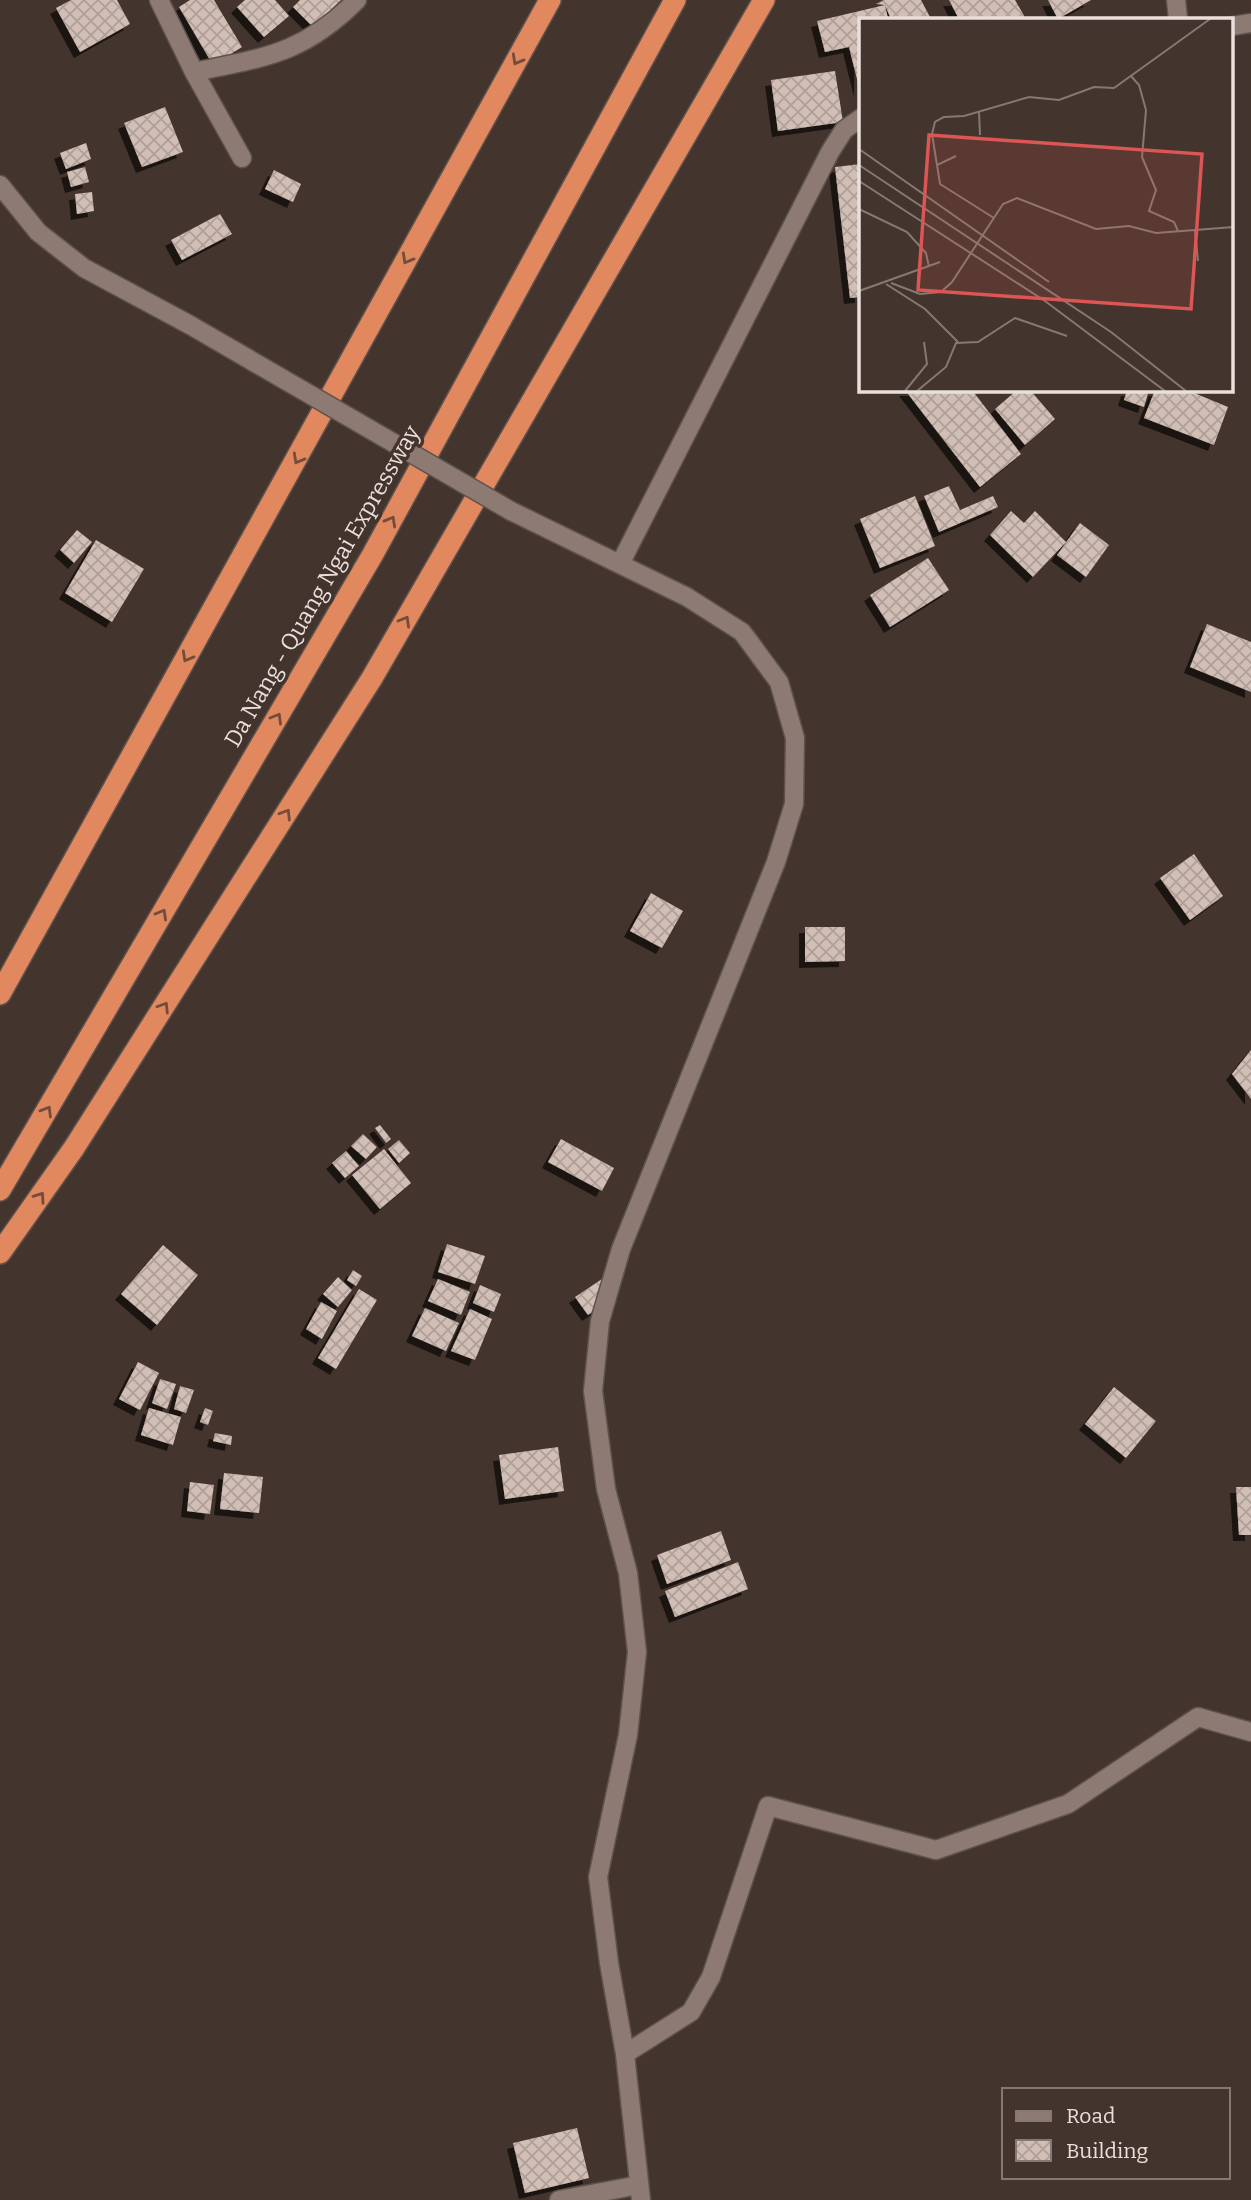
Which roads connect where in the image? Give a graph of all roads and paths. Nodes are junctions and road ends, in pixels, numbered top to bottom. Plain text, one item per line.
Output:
1 (159, 0) edge
2 (358, 0) edge
3 (550, 0) edge
4 (675, 0) edge
5 (764, 0) edge
6 (1176, 0) edge
7 (1178, 18) edge
8 (194, 72) junction
9 (859, 119) edge
10 (242, 158) dead end
11 (0, 185) edge
12 (620, 564) junction
13 (0, 994) edge
14 (0, 1191) edge
15 (0, 1253) edge
16 (1251, 1732) edge
17 (625, 2054) junction
18 (640, 2193) edge
19 (559, 2200) edge

1 - 8 street
2 - 8 street
3 -> 13 highway
14 -> 4 highway, Da Nang - Quang Ngai Expressway
15 -> 5 highway
6 - 7 street
8 - 10 street
9 - 12 street
11 - 12 street, bridge
12 - 17 street
16 - 17 street
17 - 18 street
18 - 19 street

